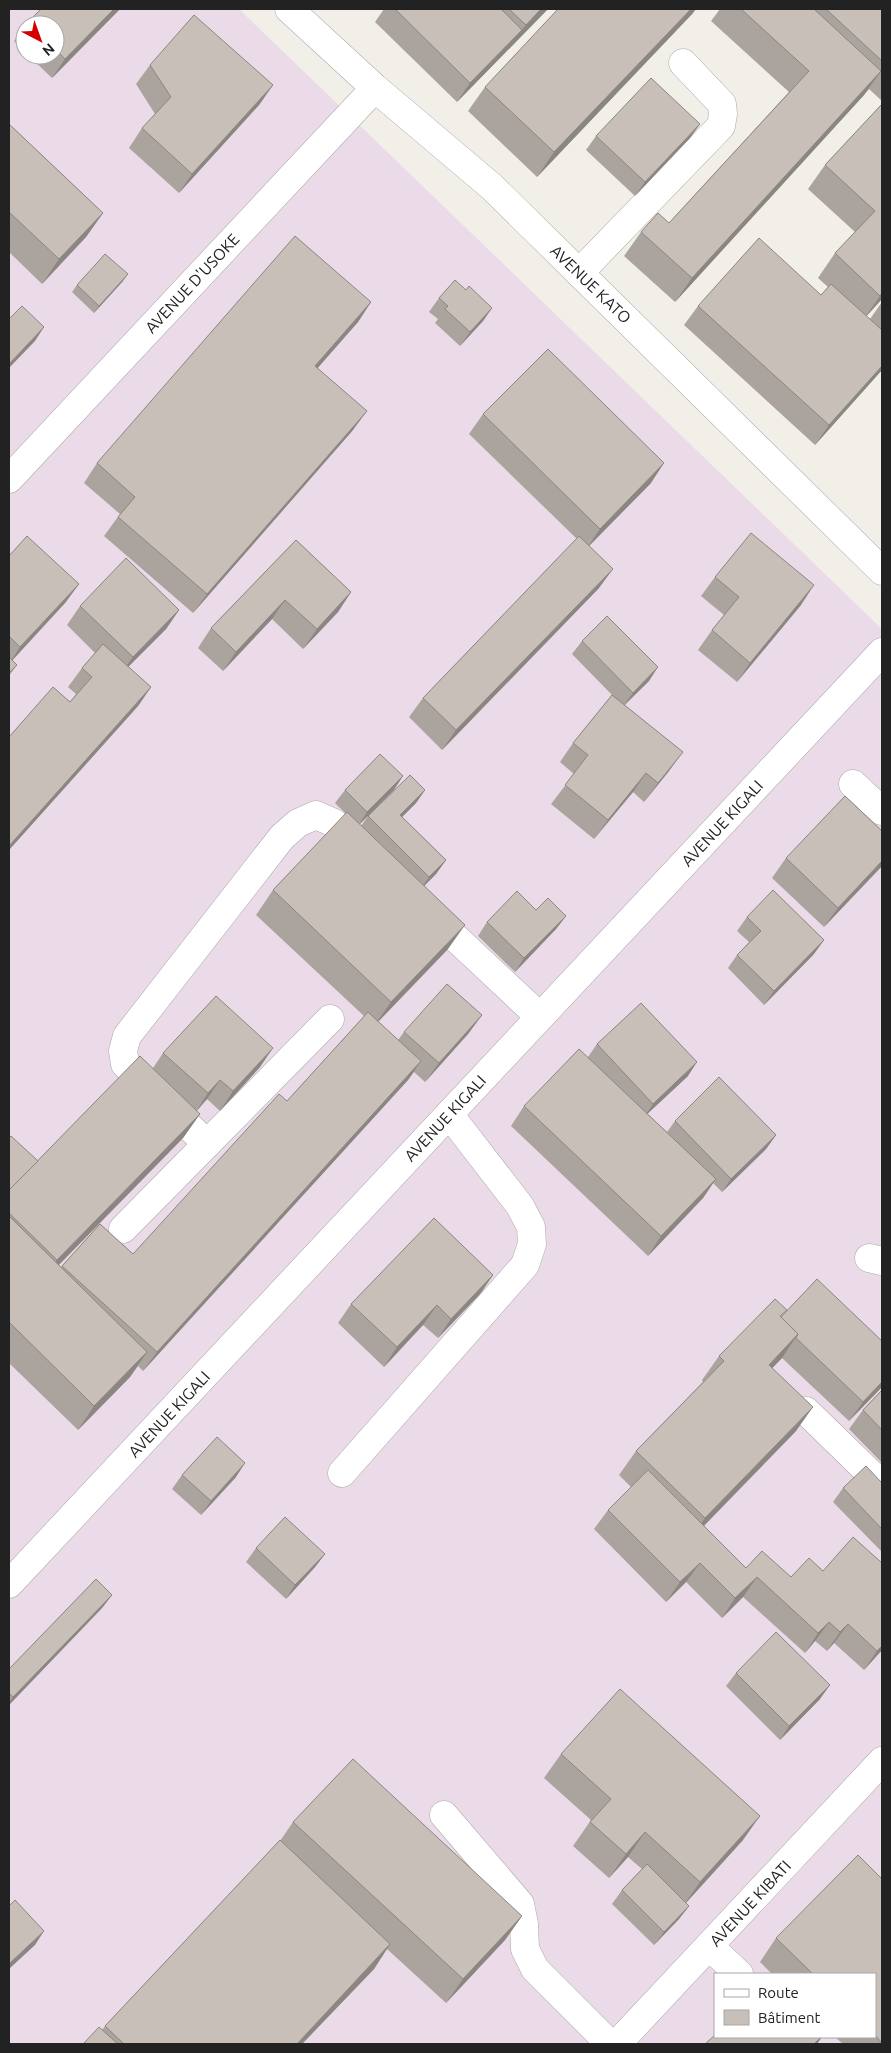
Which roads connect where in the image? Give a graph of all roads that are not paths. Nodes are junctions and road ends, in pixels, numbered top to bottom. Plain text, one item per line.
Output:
1 (289, 9) edge
2 (683, 63) dead end
3 (375, 88) junction
4 (580, 273) junction
5 (11, 472) edge
6 (879, 561) edge
7 (882, 652) edge
8 (853, 784) dead end
9 (882, 811) edge
10 (384, 870) edge
11 (412, 896) edge
12 (540, 1017) junction
13 (330, 1020) dead end
14 (449, 1114) junction
15 (207, 1144) junction
16 (123, 1229) dead end
17 (806, 1411) edge
18 (342, 1472) dead end
19 (882, 1485) edge
20 (9, 1584) edge
21 (882, 1762) edge
22 (444, 1815) dead end
23 (710, 1946) junction
24 (738, 1973) edge
25 (610, 2044) edge
26 (617, 2044) edge

1 - 3 street, AVENUE KATO
2 - 4 street
3 - 4 street, AVENUE KATO
3 - 5 street, AVENUE D'USOKE
4 - 6 street, AVENUE KATO
7 - 12 street, AVENUE KIGALI
8 - 9 street
10 - 15 street
11 - 12 street
12 - 14 street, AVENUE KIGALI
13 - 15 street
14 - 18 street
14 - 20 street, AVENUE KIGALI
15 - 16 street
17 - 19 street
21 - 23 street, AVENUE KIBATI
22 - 25 street
23 - 24 street
23 - 26 street, AVENUE KIBATI

